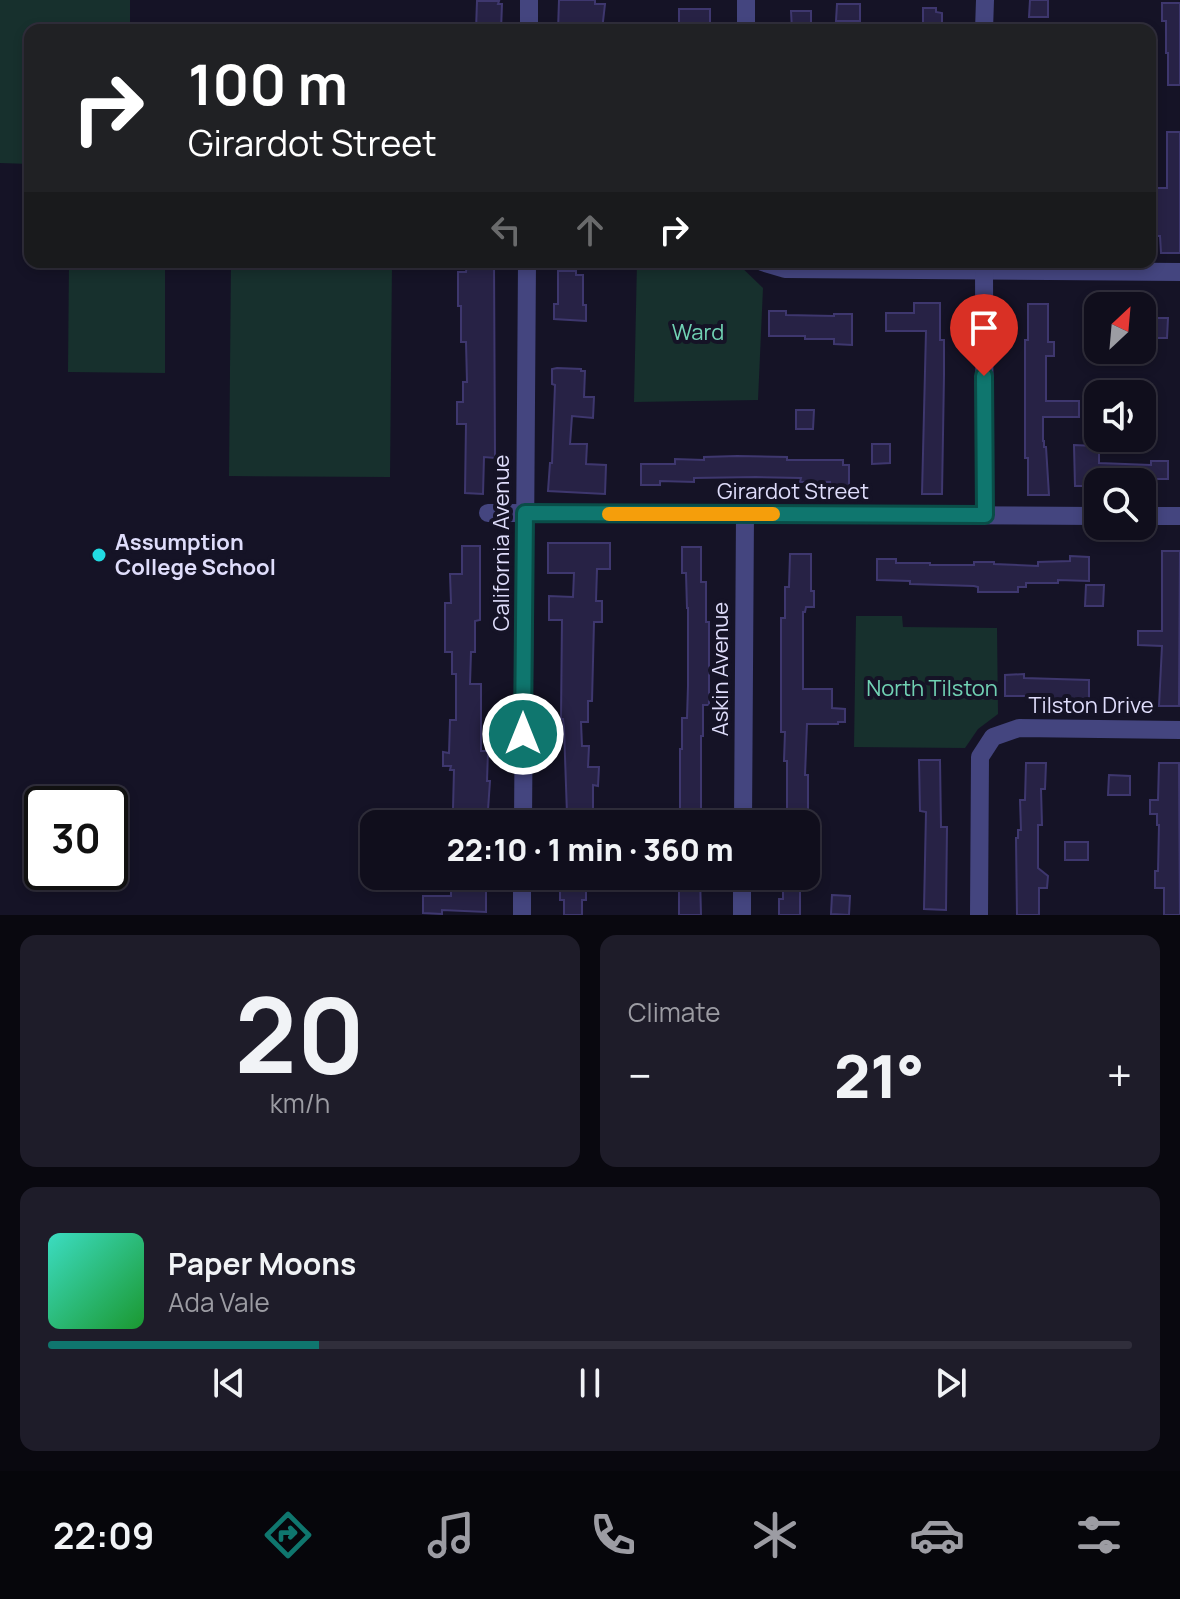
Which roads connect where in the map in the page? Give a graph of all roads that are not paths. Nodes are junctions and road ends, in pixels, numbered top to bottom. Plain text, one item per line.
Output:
1 (529, 0) edge
2 (746, 0) edge
3 (985, 0) edge
4 (529, 24) edge
5 (746, 24) edge
6 (984, 24) edge
7 (527, 268) edge
8 (781, 268) edge
9 (984, 271) junction
10 (1180, 272) edge
11 (488, 513) dead end
12 (525, 513) junction
13 (745, 514) junction
14 (985, 515) junction
15 (1084, 516) edge
16 (1156, 516) edge
17 (1180, 516) edge
18 (1180, 730) edge
19 (523, 810) edge
20 (743, 810) edge
21 (522, 890) edge
22 (742, 890) edge
23 (522, 915) edge
24 (742, 915) edge
25 (979, 915) edge

1 - 4 street
2 - 5 street
3 - 6 street
7 - 12 street, California Avenue
8 - 9 street
9 - 10 street
9 - 14 street
11 - 12 street, Girardot Street
12 - 13 street, Girardot Street
12 - 19 street, California Avenue
13 - 14 street, Girardot Street
13 - 20 street, Askin Avenue
14 - 15 street, Girardot Street
16 - 17 street
18 - 25 street, Tilston Drive
21 - 23 street
22 - 24 street

